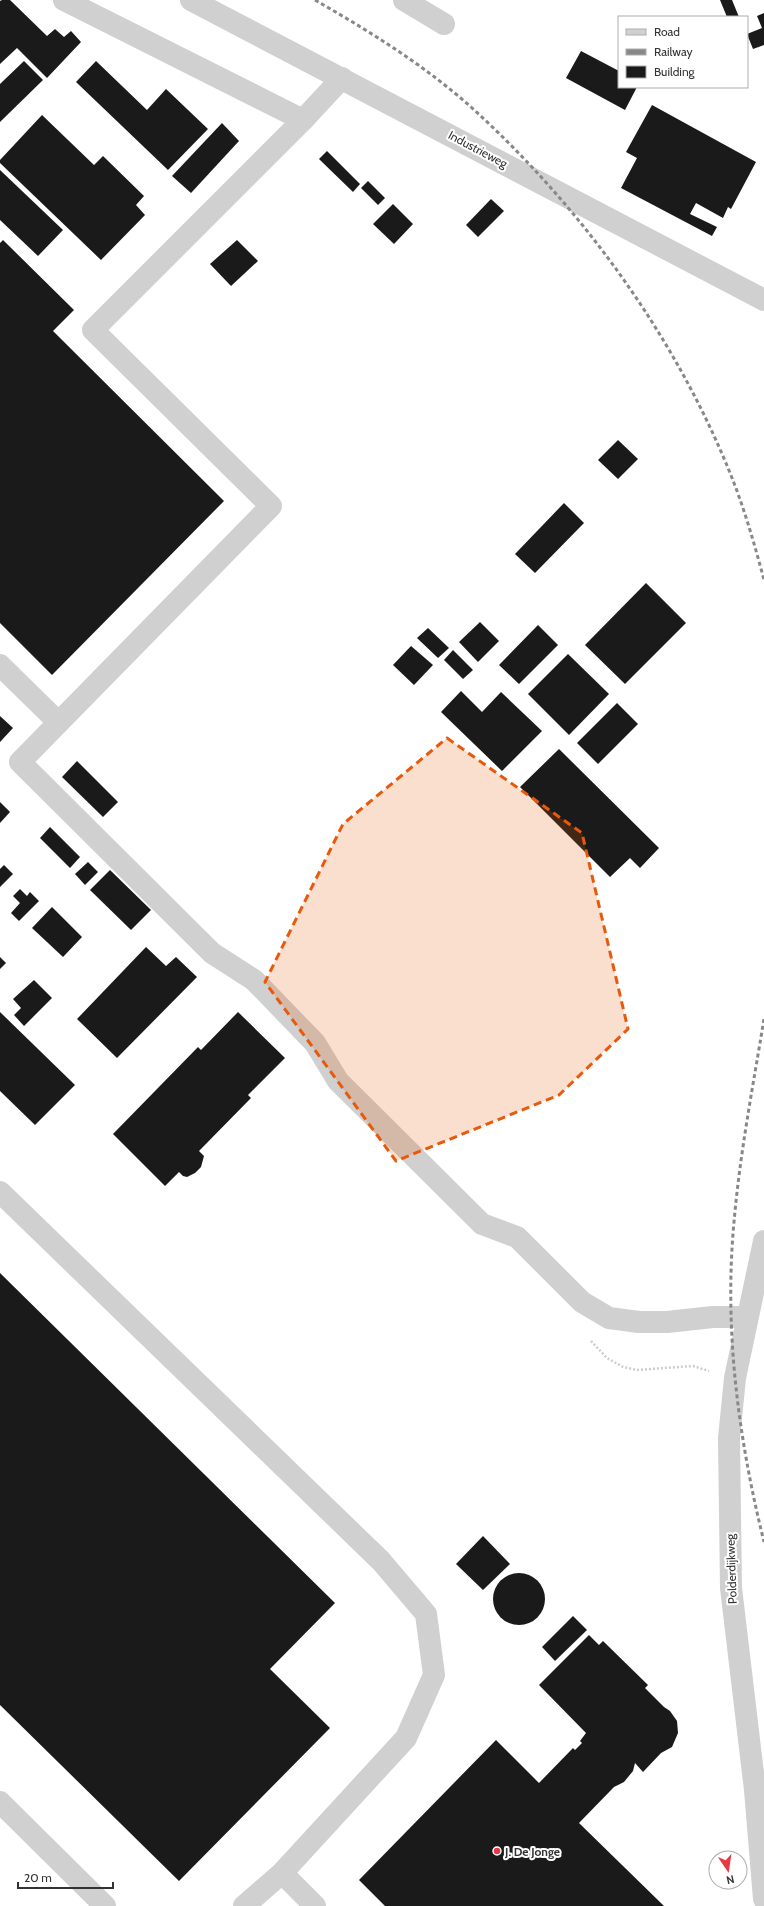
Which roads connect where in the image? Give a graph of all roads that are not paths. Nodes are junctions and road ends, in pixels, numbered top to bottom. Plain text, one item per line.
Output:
1 (64, 0) edge
2 (191, 0) edge
3 (404, 0) edge
4 (444, 24) dead end
5 (342, 78) junction
6 (303, 120) junction
7 (764, 300) edge
8 (0, 665) edge
9 (58, 722) junction
10 (0, 1192) edge
11 (764, 1240) edge
12 (747, 1317) junction
13 (760, 1790) edge
14 (0, 1802) edge
15 (282, 1873) junction
16 (764, 1899) edge
17 (104, 1906) edge
18 (244, 1906) edge
19 (315, 1906) edge

1 - 6 street
2 - 5 street, Industrieweg
3 - 4 street
5 - 6 street
5 - 7 street, Industrieweg
6 - 9 street
8 - 9 street
9 - 12 street
10 - 15 street
11 - 12 street, Polderdijkweg
12 - 13 street, Polderdijkweg
13 - 16 street, Polderdijkweg
14 - 17 street
15 - 18 street
15 - 19 street

